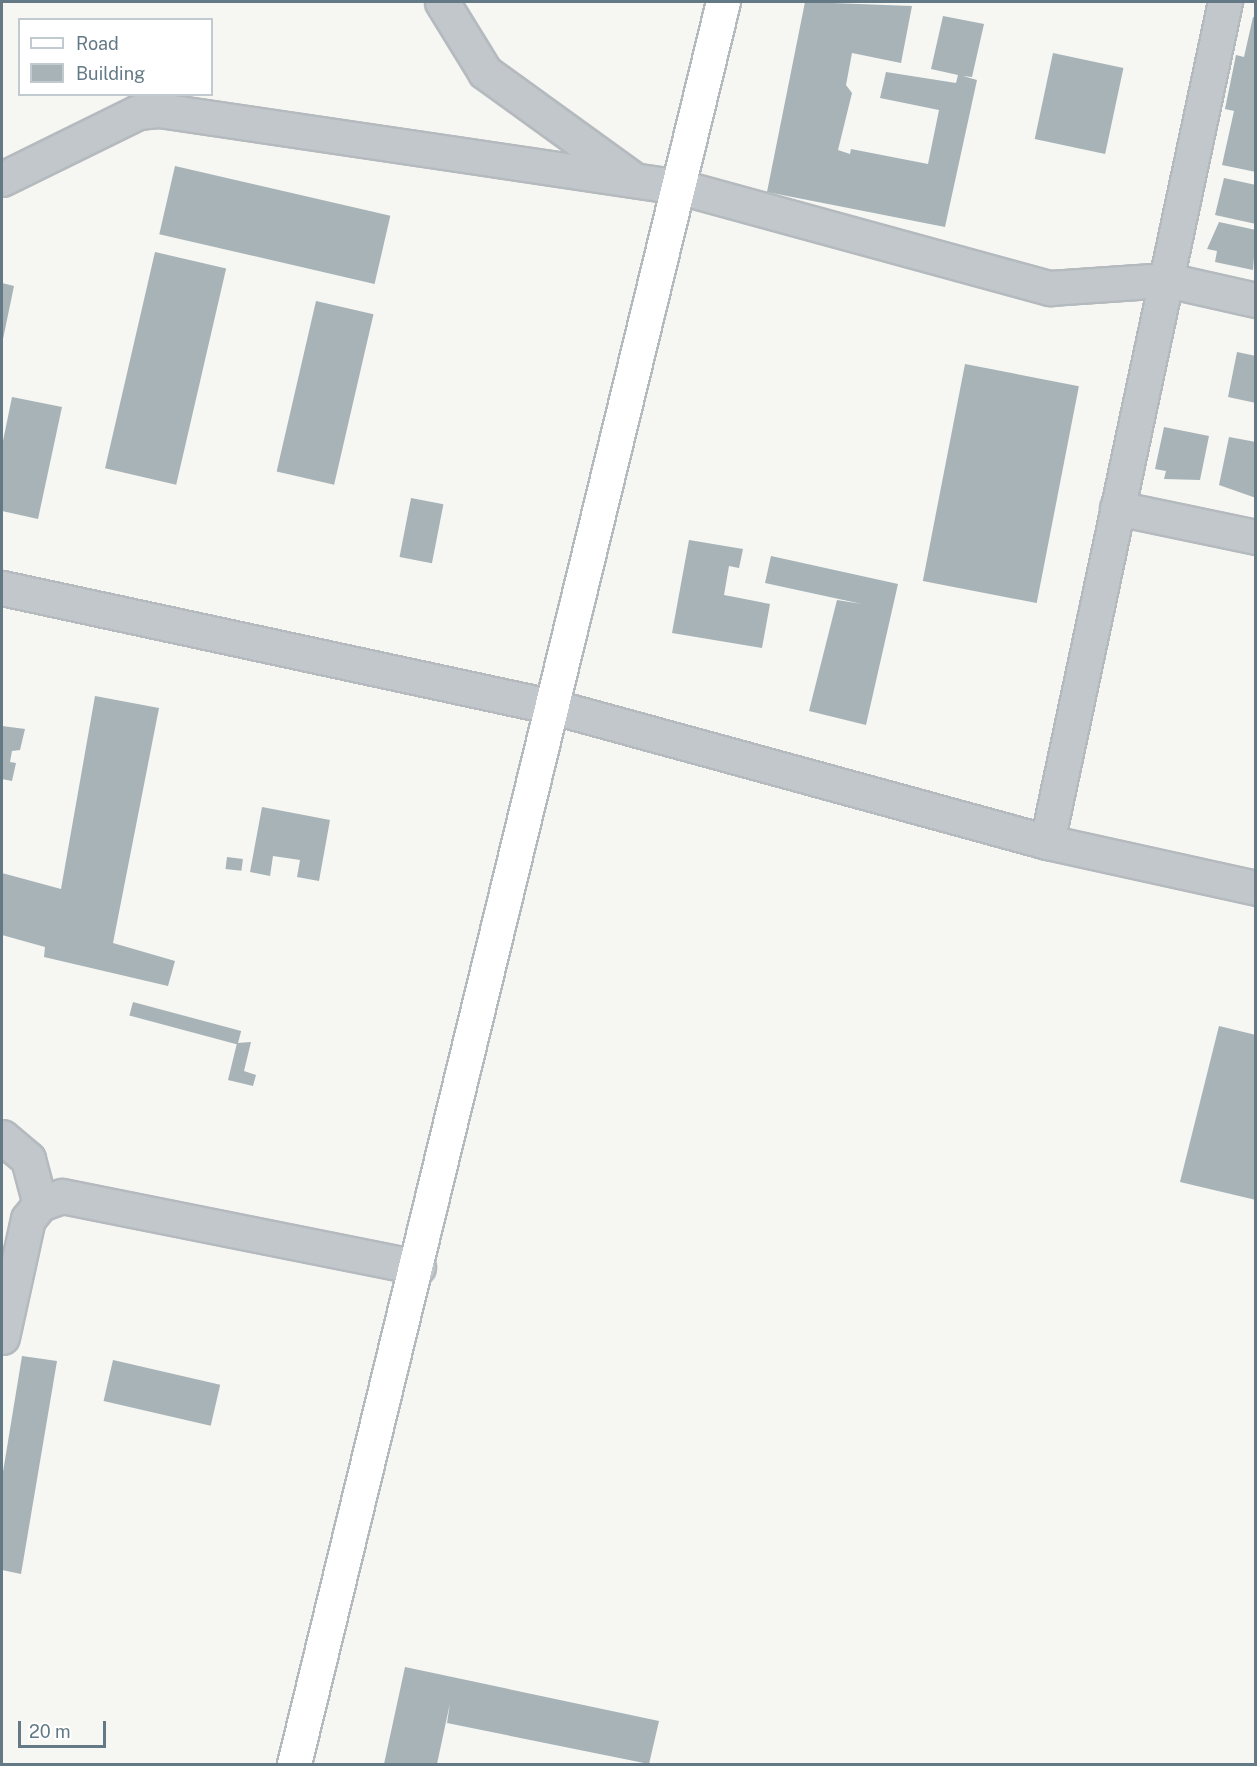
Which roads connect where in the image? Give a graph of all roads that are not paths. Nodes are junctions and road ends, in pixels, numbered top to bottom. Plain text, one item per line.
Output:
1 (442, 2) edge
2 (723, 2) edge
3 (1225, 2) edge
4 (2, 179) edge
5 (634, 180) junction
6 (680, 187) junction
7 (1167, 280) junction
8 (1256, 300) edge
9 (1117, 508) junction
10 (1256, 537) edge
11 (2, 588) edge
12 (554, 707) junction
13 (1047, 842) junction
14 (1256, 888) edge
15 (2, 1137) edge
16 (40, 1204) junction
17 (418, 1267) junction
18 (2, 1337) edge
19 (294, 1764) edge

1 - 5 street
2 - 6 main road
3 - 7 street
4 - 5 street
5 - 6 street
6 - 7 street
6 - 12 main road
7 - 8 street
7 - 9 street
9 - 10 street
9 - 13 street
11 - 12 street
12 - 13 street
12 - 17 main road
13 - 14 street
15 - 16 street
16 - 17 street
16 - 18 street
17 - 19 main road

